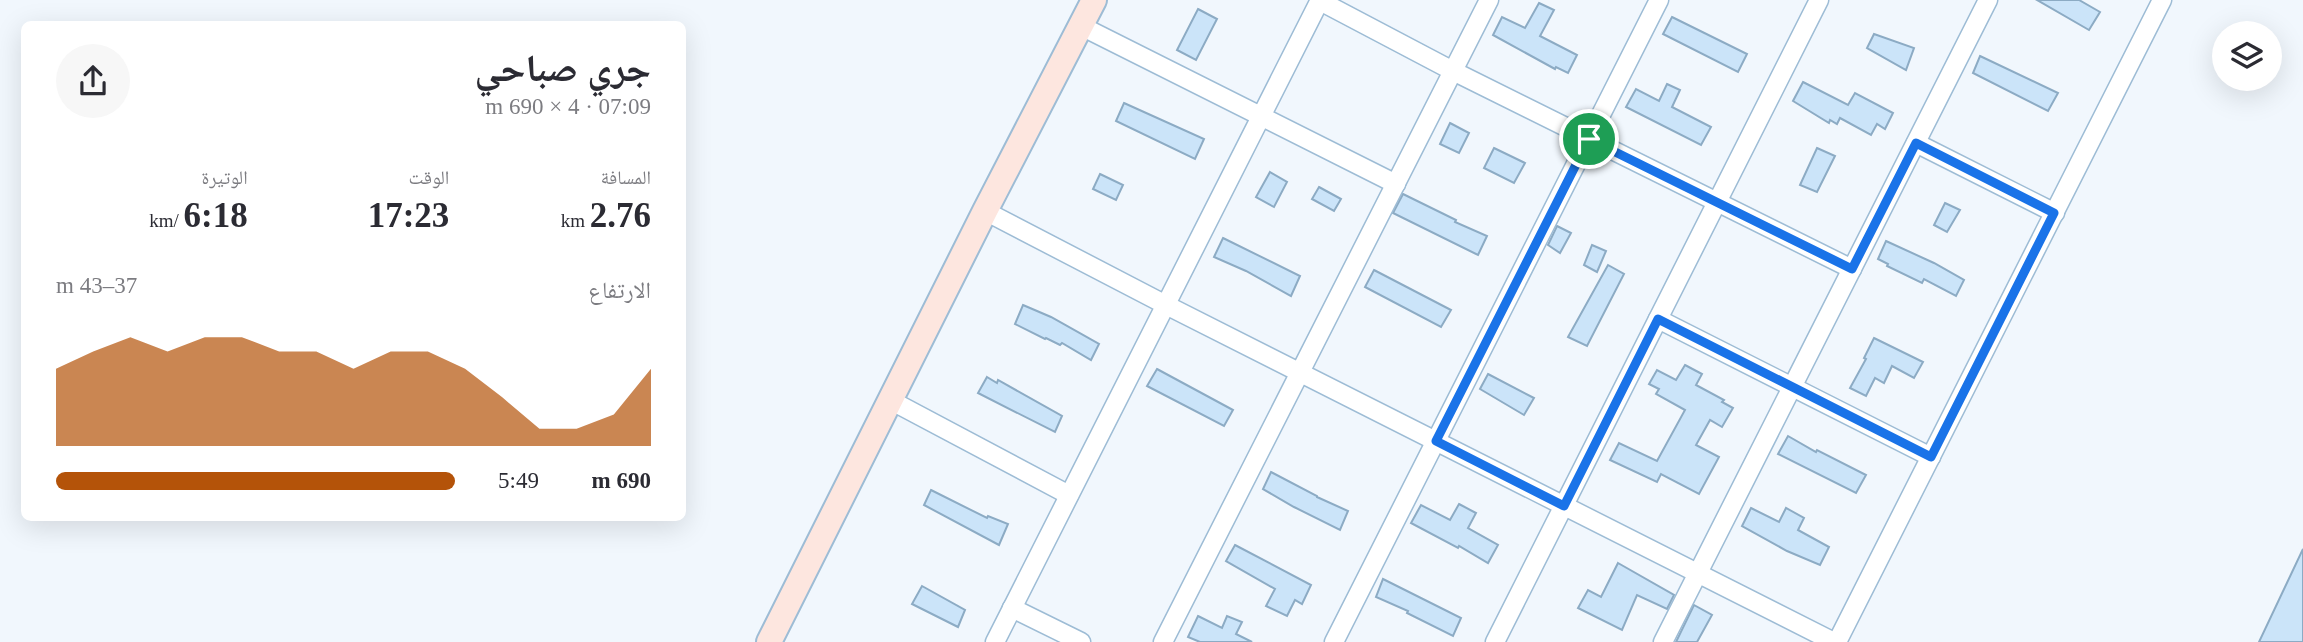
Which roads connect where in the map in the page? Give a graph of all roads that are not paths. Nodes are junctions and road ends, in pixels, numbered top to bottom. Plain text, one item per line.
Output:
1 (1094, 0) edge
2 (1320, 0) edge
3 (1489, 0) edge
4 (1659, 0) edge
5 (1819, 0) edge
6 (1989, 0) edge
7 (2162, 0) edge
8 (1081, 26) junction
9 (1453, 71) junction
10 (1261, 116) junction
11 (1589, 139) junction
12 (1916, 143) junction
13 (1395, 184) junction
14 (1717, 202) junction
15 (985, 211) junction
16 (2054, 213) junction
17 (1852, 269) junction
18 (1166, 305) junction
19 (1658, 319) junction
20 (1300, 373) junction
21 (1793, 387) junction
22 (890, 400) junction
23 (1436, 441) junction
24 (1931, 457) junction
25 (1069, 495) junction
26 (1564, 506) junction
27 (1698, 573) junction
28 (1012, 608) junction
29 (771, 641) edge
30 (995, 642) edge
31 (1081, 642) edge
32 (1163, 642) edge
33 (1334, 642) edge
34 (1495, 642) edge
35 (1663, 642) edge
36 (1835, 642) edge

1 - 8 street
2 - 9 street
2 - 10 street
3 - 9 street
4 - 11 street
5 - 14 street
6 - 12 street
7 - 16 street
8 - 10 street
8 - 15 street
9 - 11 street
9 - 13 street
10 - 13 street
10 - 18 street
11 - 14 street
11 - 23 street
12 - 16 street
12 - 17 street
13 - 20 street
14 - 17 street
14 - 19 street
15 - 18 street
15 - 22 street
16 - 24 street
17 - 21 street
18 - 20 street
18 - 25 street
19 - 21 street
19 - 26 street
20 - 23 street
20 - 32 street
21 - 24 street
21 - 27 street
22 - 25 street
22 - 29 street
23 - 26 street
23 - 33 street
24 - 36 street
25 - 28 street
26 - 27 street
26 - 34 street
27 - 35 street
27 - 36 street
28 - 30 street
28 - 31 street

